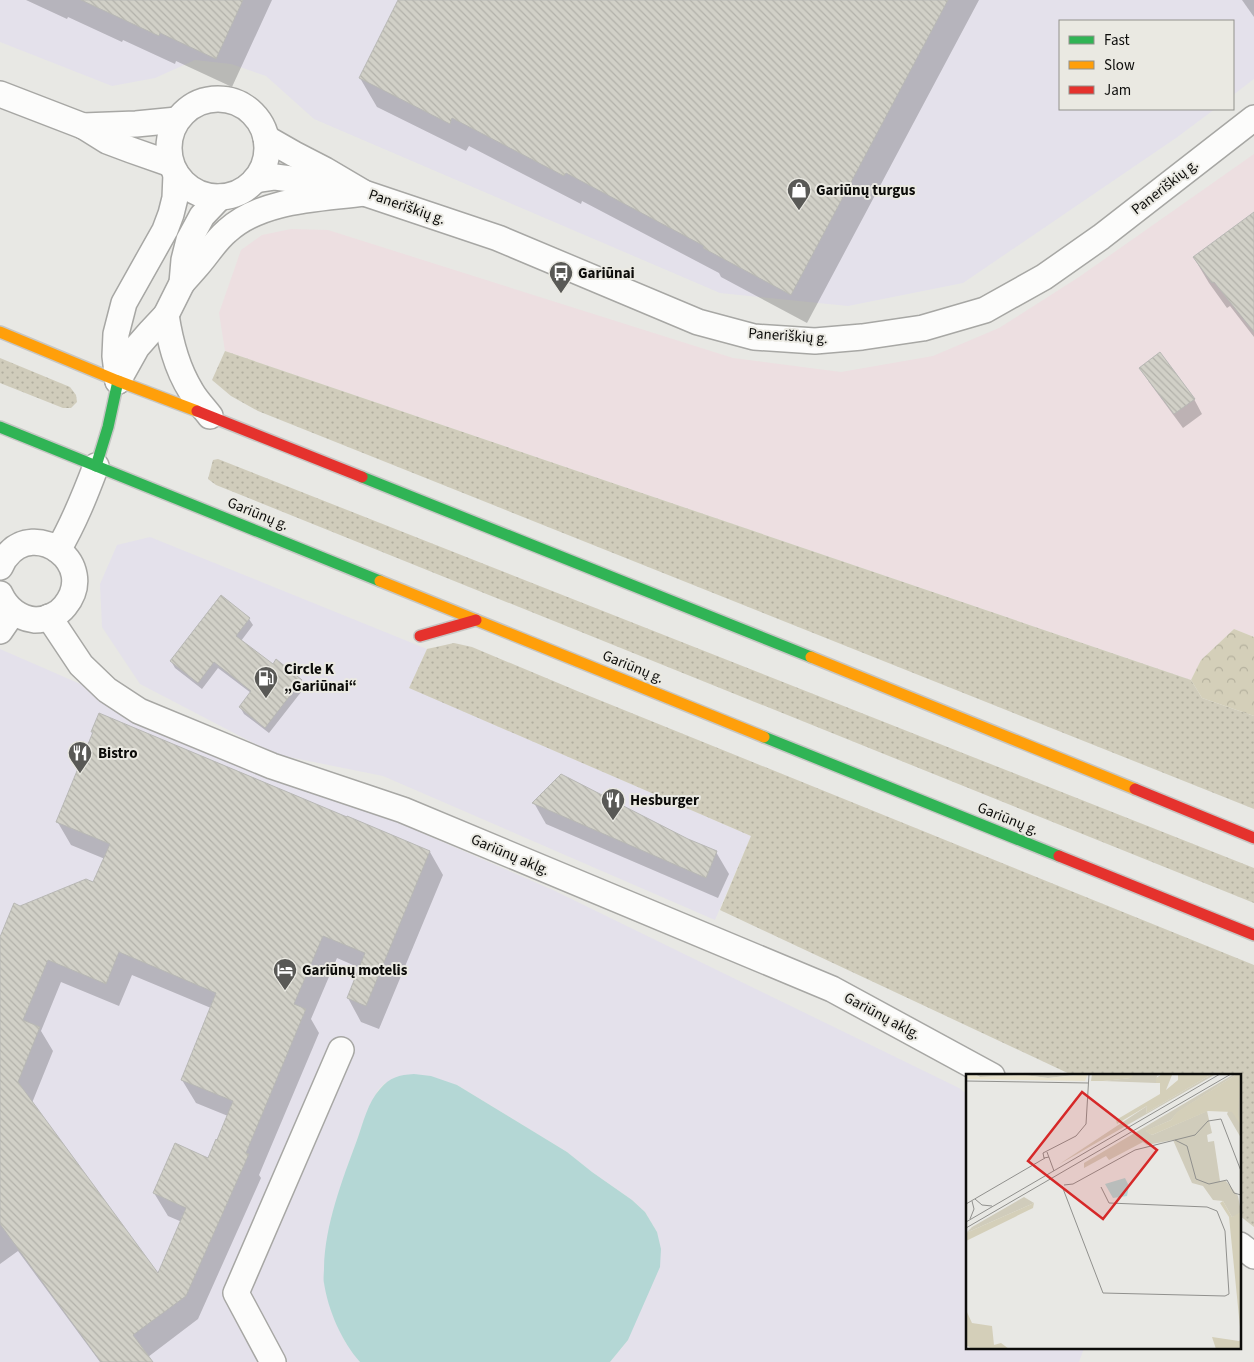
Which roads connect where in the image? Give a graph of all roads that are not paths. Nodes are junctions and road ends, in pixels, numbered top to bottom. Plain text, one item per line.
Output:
1 (0, 94) edge
2 (1254, 118) edge
3 (177, 120) junction
4 (83, 126) junction
5 (266, 138) junction
6 (173, 169) junction
7 (255, 180) junction
8 (364, 193) junction
9 (220, 197) junction
10 (182, 283) junction
11 (166, 315) junction
12 (0, 332) edge
13 (118, 380) junction
14 (210, 416) junction
15 (0, 427) edge
16 (96, 466) junction
17 (58, 550) junction
18 (0, 567) edge
19 (4, 612) edge
20 (50, 617) junction
21 (476, 620) junction
22 (420, 636) dead end
23 (1254, 838) edge
24 (1254, 935) edge
25 (341, 1050) dead end
26 (988, 1074) edge
27 (1242, 1247) edge
28 (1254, 1256) edge
29 (273, 1362) edge

1 - 4 street
2 - 8 street, Paneriškių g.
3 - 4 street
3 - 5 street
3 - 6 street
4 - 6 street
5 - 7 street
5 - 8 street, Paneriškių g.
6 - 9 street
6 - 13 street
7 - 8 street
7 - 9 street
8 - 10 street
9 - 10 street
10 - 11 street
11 - 13 street
11 - 14 street
12 - 13 highway
13 - 14 highway
13 - 16 highway
14 - 23 highway
15 - 16 highway, Gariūnų g.
16 - 17 street
16 - 21 highway, Gariūnų g.
17 - 18 street
17 - 20 street
19 - 20 street
20 - 26 street, Gariūnų aklg.
21 - 22 highway
21 - 24 highway, Gariūnų g.
25 - 29 street
27 - 28 street

